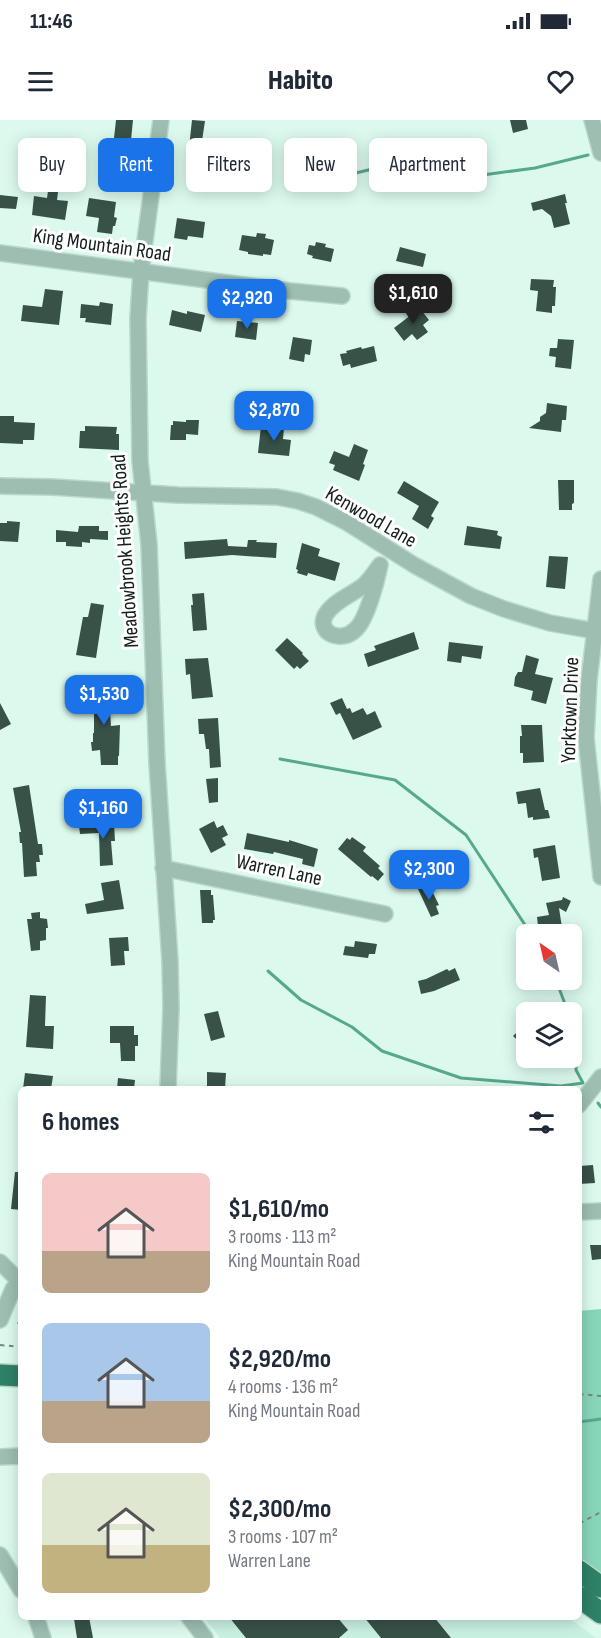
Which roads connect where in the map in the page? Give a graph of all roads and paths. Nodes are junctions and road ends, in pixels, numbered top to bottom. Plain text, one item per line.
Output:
1 (161, 120) edge
2 (592, 120) edge
3 (601, 153) edge
4 (0, 253) edge
5 (141, 271) junction
6 (342, 296) dead end
7 (0, 486) edge
8 (144, 492) junction
9 (388, 549) junction
10 (381, 565) junction
11 (601, 579) edge
12 (598, 632) edge
13 (164, 868) junction
14 (601, 877) edge
15 (385, 914) dead end
16 (601, 1077) edge
17 (168, 1086) edge
18 (582, 1101) edge
19 (601, 1210) edge
20 (582, 1212) edge
21 (0, 1262) edge
22 (18, 1278) edge
23 (18, 1283) edge
24 (1, 1317) edge
25 (0, 1345) edge
26 (18, 1347) edge
27 (0, 1361) edge
28 (18, 1362) edge
29 (0, 1376) edge
30 (18, 1376) edge
31 (582, 1394) edge
32 (601, 1396) edge
33 (18, 1456) edge
34 (0, 1457) edge
35 (601, 1512) edge
36 (582, 1522) edge
37 (0, 1555) edge
38 (582, 1573) edge
39 (18, 1585) edge
40 (601, 1587) edge
41 (582, 1599) edge
42 (601, 1613) edge
43 (37, 1620) edge
44 (191, 1620) edge
45 (43, 1638) edge
46 (205, 1638) edge

1 - 5 street, Meadowbrook Heights Road
2 - 3 street
4 - 5 street, King Mountain Road
5 - 6 street, King Mountain Road
5 - 8 street, Meadowbrook Heights Road
7 - 8 street, Kenwood Lane
8 - 9 street, Kenwood Lane
8 - 13 street, Meadowbrook Heights Road
9 - 10 street
9 - 12 street, Kenwood Lane
10 - 10 street
11 - 12 street, Yorktown Drive
12 - 14 street, Yorktown Drive
13 - 15 street, Warren Lane
13 - 17 street, Meadowbrook Heights Road
16 - 18 street
19 - 20 street
21 - 22 street
23 - 24 street
25 - 26 path
27 - 28 highway
29 - 30 highway
31 - 32 path
33 - 34 street
35 - 36 path
37 - 39 street
38 - 40 highway
41 - 42 highway
43 - 45 street
44 - 46 street

